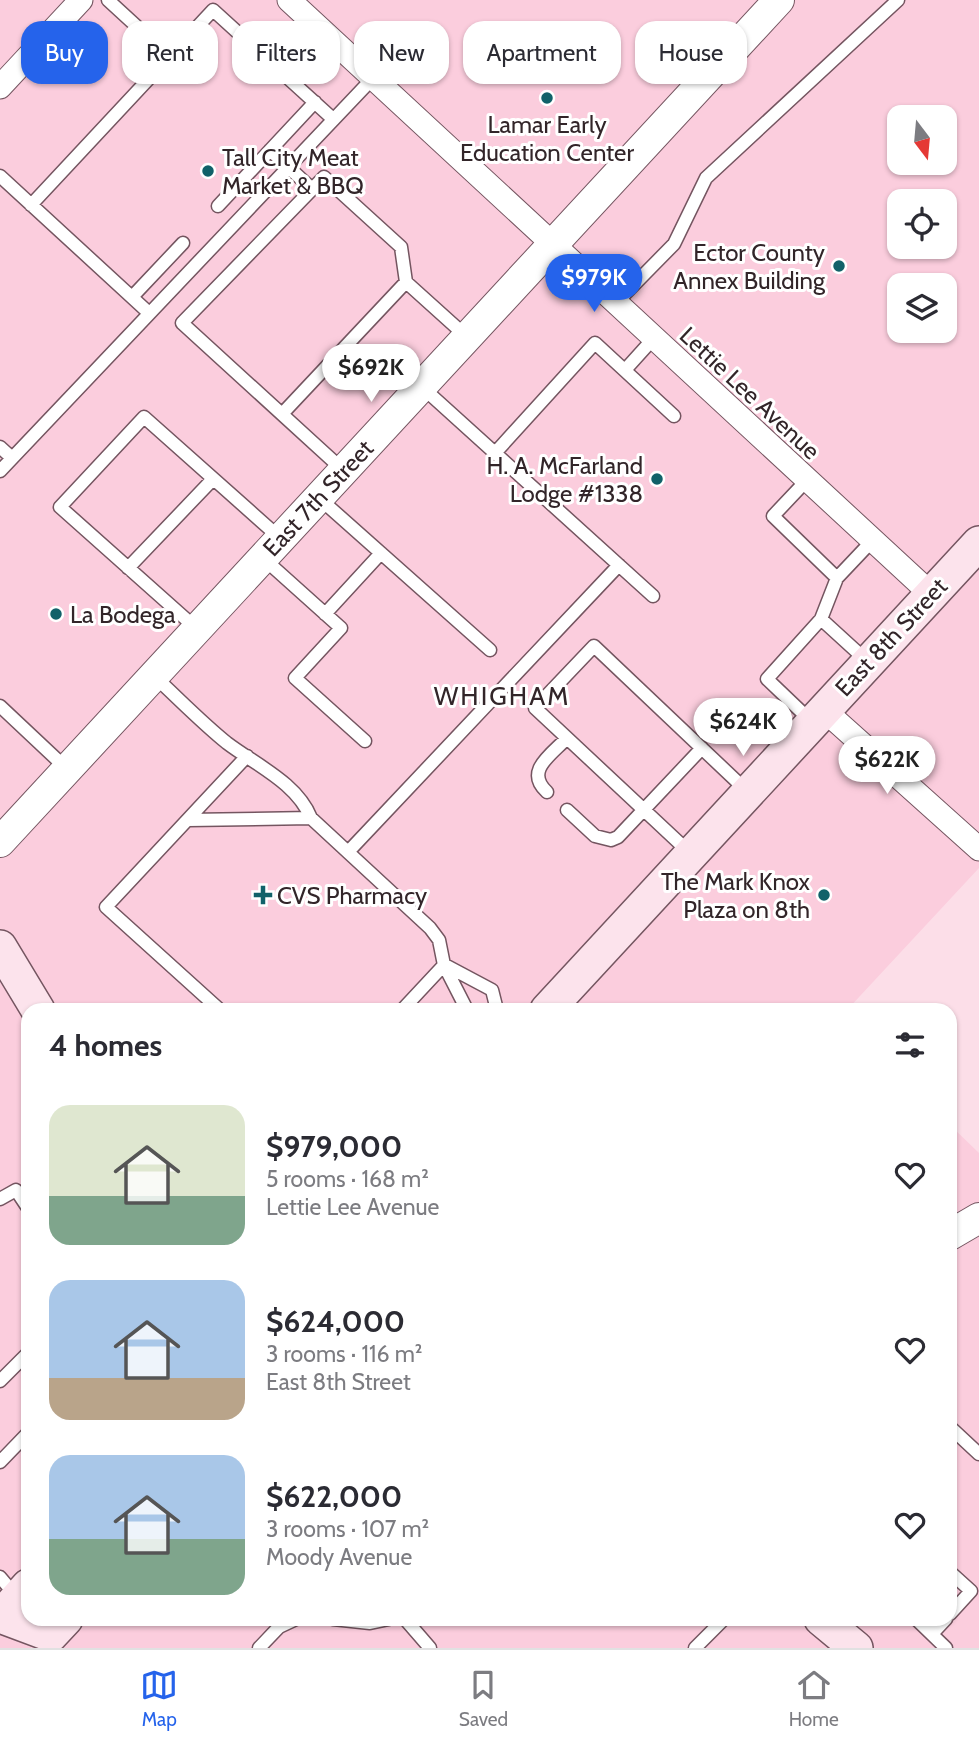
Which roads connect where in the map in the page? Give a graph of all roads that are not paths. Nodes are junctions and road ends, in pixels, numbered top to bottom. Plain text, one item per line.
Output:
1 (81, 0) edge
2 (108, 0) edge
3 (289, 0) edge
4 (779, 0) edge
5 (898, 0) edge
6 (131, 21) edge
7 (204, 21) edge
8 (354, 60) edge
9 (145, 84) edge
10 (367, 84) edge
11 (379, 84) edge
12 (0, 87) edge
13 (315, 102) junction
14 (333, 119) junction
15 (270, 150) junction
16 (288, 167) junction
17 (0, 176) edge
18 (312, 189) junction
19 (31, 205) junction
20 (241, 216) junction
21 (552, 245) junction
22 (195, 264) junction
23 (406, 282) junction
24 (132, 297) junction
25 (615, 304) junction
26 (149, 313) junction
27 (467, 337) junction
28 (653, 339) junction
29 (625, 370) junction
30 (421, 387) junction
31 (282, 414) junction
32 (674, 416) dead end
33 (0, 447) edge
34 (495, 453) junction
35 (12, 458) junction
36 (344, 470) junction
37 (0, 471) edge
38 (213, 479) junction
39 (807, 481) junction
40 (319, 498) junction
41 (872, 541) junction
42 (979, 543) edge
43 (271, 548) junction
44 (381, 553) junction
45 (618, 565) junction
46 (128, 568) junction
47 (837, 578) junction
48 (931, 594) junction
49 (653, 596) dead end
50 (325, 614) junction
51 (821, 619) junction
52 (197, 629) junction
53 (490, 650) dead end
54 (868, 662) junction
55 (154, 676) junction
56 (0, 706) edge
57 (818, 716) junction
58 (567, 738) junction
59 (365, 740) dead end
60 (702, 748) junction
61 (247, 756) junction
62 (67, 770) junction
63 (548, 792) dead end
64 (748, 792) junction
65 (567, 810) dead end
66 (644, 810) junction
67 (312, 818) junction
68 (188, 820) junction
69 (0, 842) edge
70 (979, 849) edge
71 (348, 852) junction
72 (692, 854) junction
73 (0, 947) edge
74 (444, 965) junction
75 (34, 1003) edge
76 (210, 1003) edge
77 (409, 1003) edge
78 (463, 1003) edge
79 (495, 1003) edge
80 (554, 1003) edge
81 (21, 1187) edge
82 (16, 1190) junction
83 (21, 1198) edge
84 (0, 1199) edge
85 (979, 1218) edge
86 (957, 1231) edge
87 (21, 1362) edge
88 (8, 1379) edge
89 (957, 1434) edge
90 (21, 1439) edge
91 (979, 1454) edge
92 (1, 1458) edge
93 (957, 1578) edge
94 (957, 1606) edge
95 (40, 1626) edge
96 (59, 1626) edge
97 (281, 1626) edge
98 (411, 1626) edge
99 (717, 1626) edge
100 (923, 1626) edge
101 (939, 1626) edge
102 (932, 1634) junction
103 (259, 1648) edge
104 (430, 1648) edge
105 (695, 1648) edge
106 (946, 1648) edge

1 - 12 street
2 - 6 lane
3 - 8 street, Lettie Lee Avenue
4 - 21 street, East 7th Street
5 - 25 lane
7 - 13 lane
9 - 19 lane
10 - 14 lane
11 - 21 street, Lettie Lee Avenue
13 - 14 lane
13 - 15 lane
14 - 16 lane
15 - 16 lane
15 - 20 lane
16 - 18 lane
16 - 20 lane
17 - 19 lane
18 - 23 lane
18 - 31 lane
19 - 24 lane
20 - 22 lane
21 - 25 street, Lettie Lee Avenue
21 - 27 street, East 7th Street
22 - 24 lane
22 - 26 lane
23 - 27 lane
23 - 31 lane
24 - 26 lane
25 - 28 street, Lettie Lee Avenue
26 - 35 lane
27 - 30 street, East 7th Street
28 - 29 lane
28 - 39 street, Lettie Lee Avenue
29 - 32 lane
29 - 34 lane
30 - 34 lane
30 - 36 street, East 7th Street
31 - 36 lane
33 - 35 lane
34 - 45 lane
35 - 37 lane
36 - 40 street, East 7th Street
38 - 43 lane
38 - 46 lane
38 - 46 lane
39 - 41 street, Lettie Lee Avenue
39 - 47 lane
40 - 43 street, East 7th Street
40 - 44 lane
41 - 47 lane
41 - 48 street, Lettie Lee Avenue
42 - 48 main road, East 8th Street
43 - 50 lane
43 - 52 street, East 7th Street
44 - 50 lane
44 - 53 lane
45 - 49 lane
45 - 71 lane
46 - 52 lane
47 - 51 lane
48 - 54 main road, East 8th Street
50 - 59 lane
51 - 54 lane
51 - 57 lane
52 - 55 street, East 7th Street
54 - 57 main road, East 8th Street
55 - 61 lane
55 - 62 street, East 7th Street
56 - 62 lane
57 - 64 main road, East 8th Street
57 - 70 street
58 - 60 lane
58 - 63 lane
58 - 66 lane
60 - 64 lane
60 - 66 lane
61 - 67 lane
61 - 68 lane
62 - 69 street, East 7th Street
64 - 72 main road, East 8th Street
65 - 66 lane
66 - 72 lane
67 - 68 lane
67 - 71 lane
68 - 76 lane
71 - 74 lane
72 - 80 main road, East 8th Street
73 - 75 main road
74 - 77 lane
74 - 78 lane
74 - 79 lane
81 - 82 lane
82 - 83 lane
82 - 84 lane
85 - 86 street
87 - 88 lane
89 - 91 lane
90 - 92 lane
93 - 94 lane
95 - 96 main road
97 - 103 lane
98 - 104 lane
99 - 105 lane
100 - 102 lane
101 - 102 lane
102 - 106 lane

